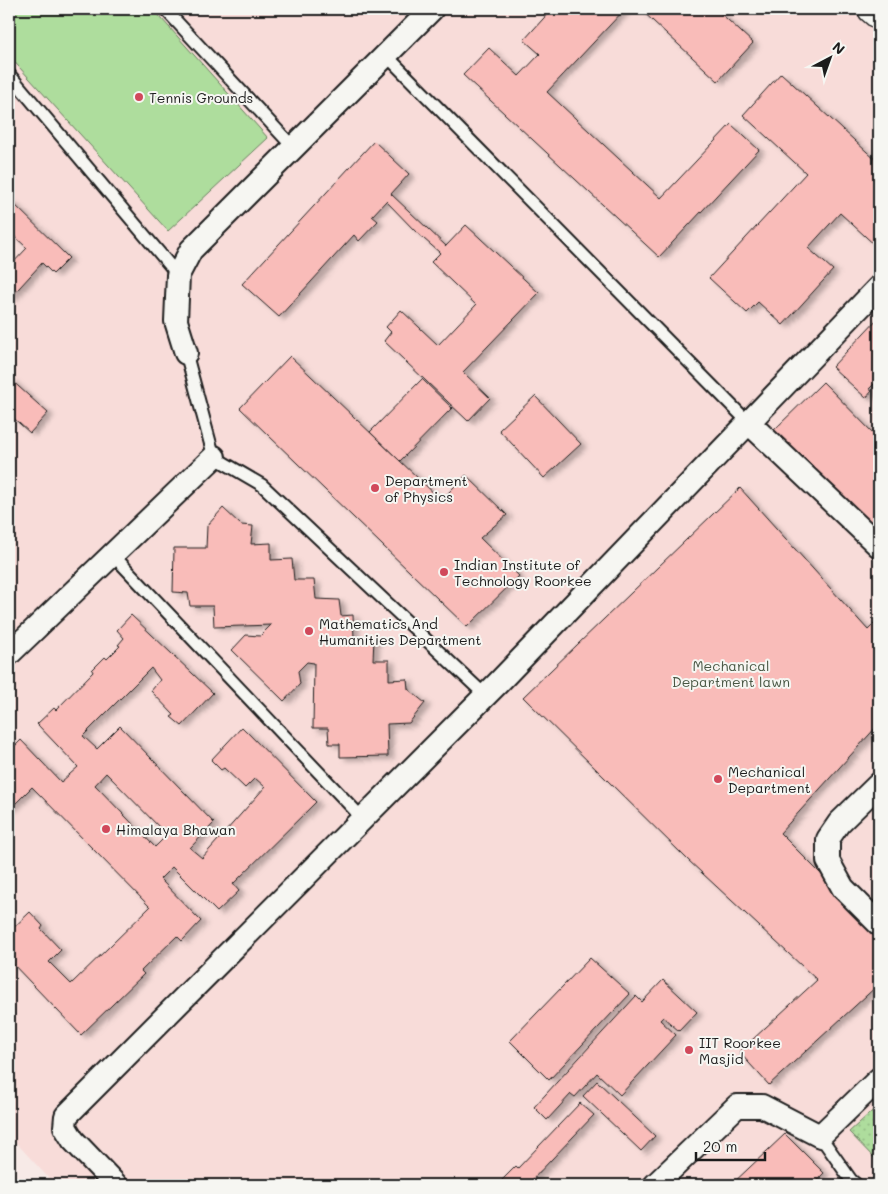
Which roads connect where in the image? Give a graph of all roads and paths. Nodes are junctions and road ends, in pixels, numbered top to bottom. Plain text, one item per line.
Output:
1 (165, 9) edge
2 (432, 9) edge
3 (872, 9) edge
4 (879, 15) edge
5 (385, 54) junction
6 (9, 74) edge
7 (293, 146) junction
8 (178, 275) junction
9 (879, 287) edge
10 (186, 353) joint
11 (750, 423) junction
12 (214, 457) junction
13 (879, 546) edge
14 (113, 555) junction
15 (9, 654) edge
16 (486, 696) junction
17 (879, 784) edge
18 (363, 819) junction
19 (879, 924) edge
20 (879, 1079) edge
21 (820, 1136) junction
22 (116, 1185) edge
23 (655, 1185) edge
24 (857, 1185) edge

1 - 7 lane
2 - 5 street
3 - 4 street
5 - 7 street
5 - 11 lane
6 - 8 lane
7 - 8 street
8 - 10 street
9 - 11 street
10 - 12 lane
11 - 13 street
11 - 16 street
12 - 14 street
12 - 16 lane
14 - 15 street
14 - 18 lane
16 - 18 street
17 - 19 street
18 - 22 street
20 - 21 street
21 - 23 street
21 - 24 lane

